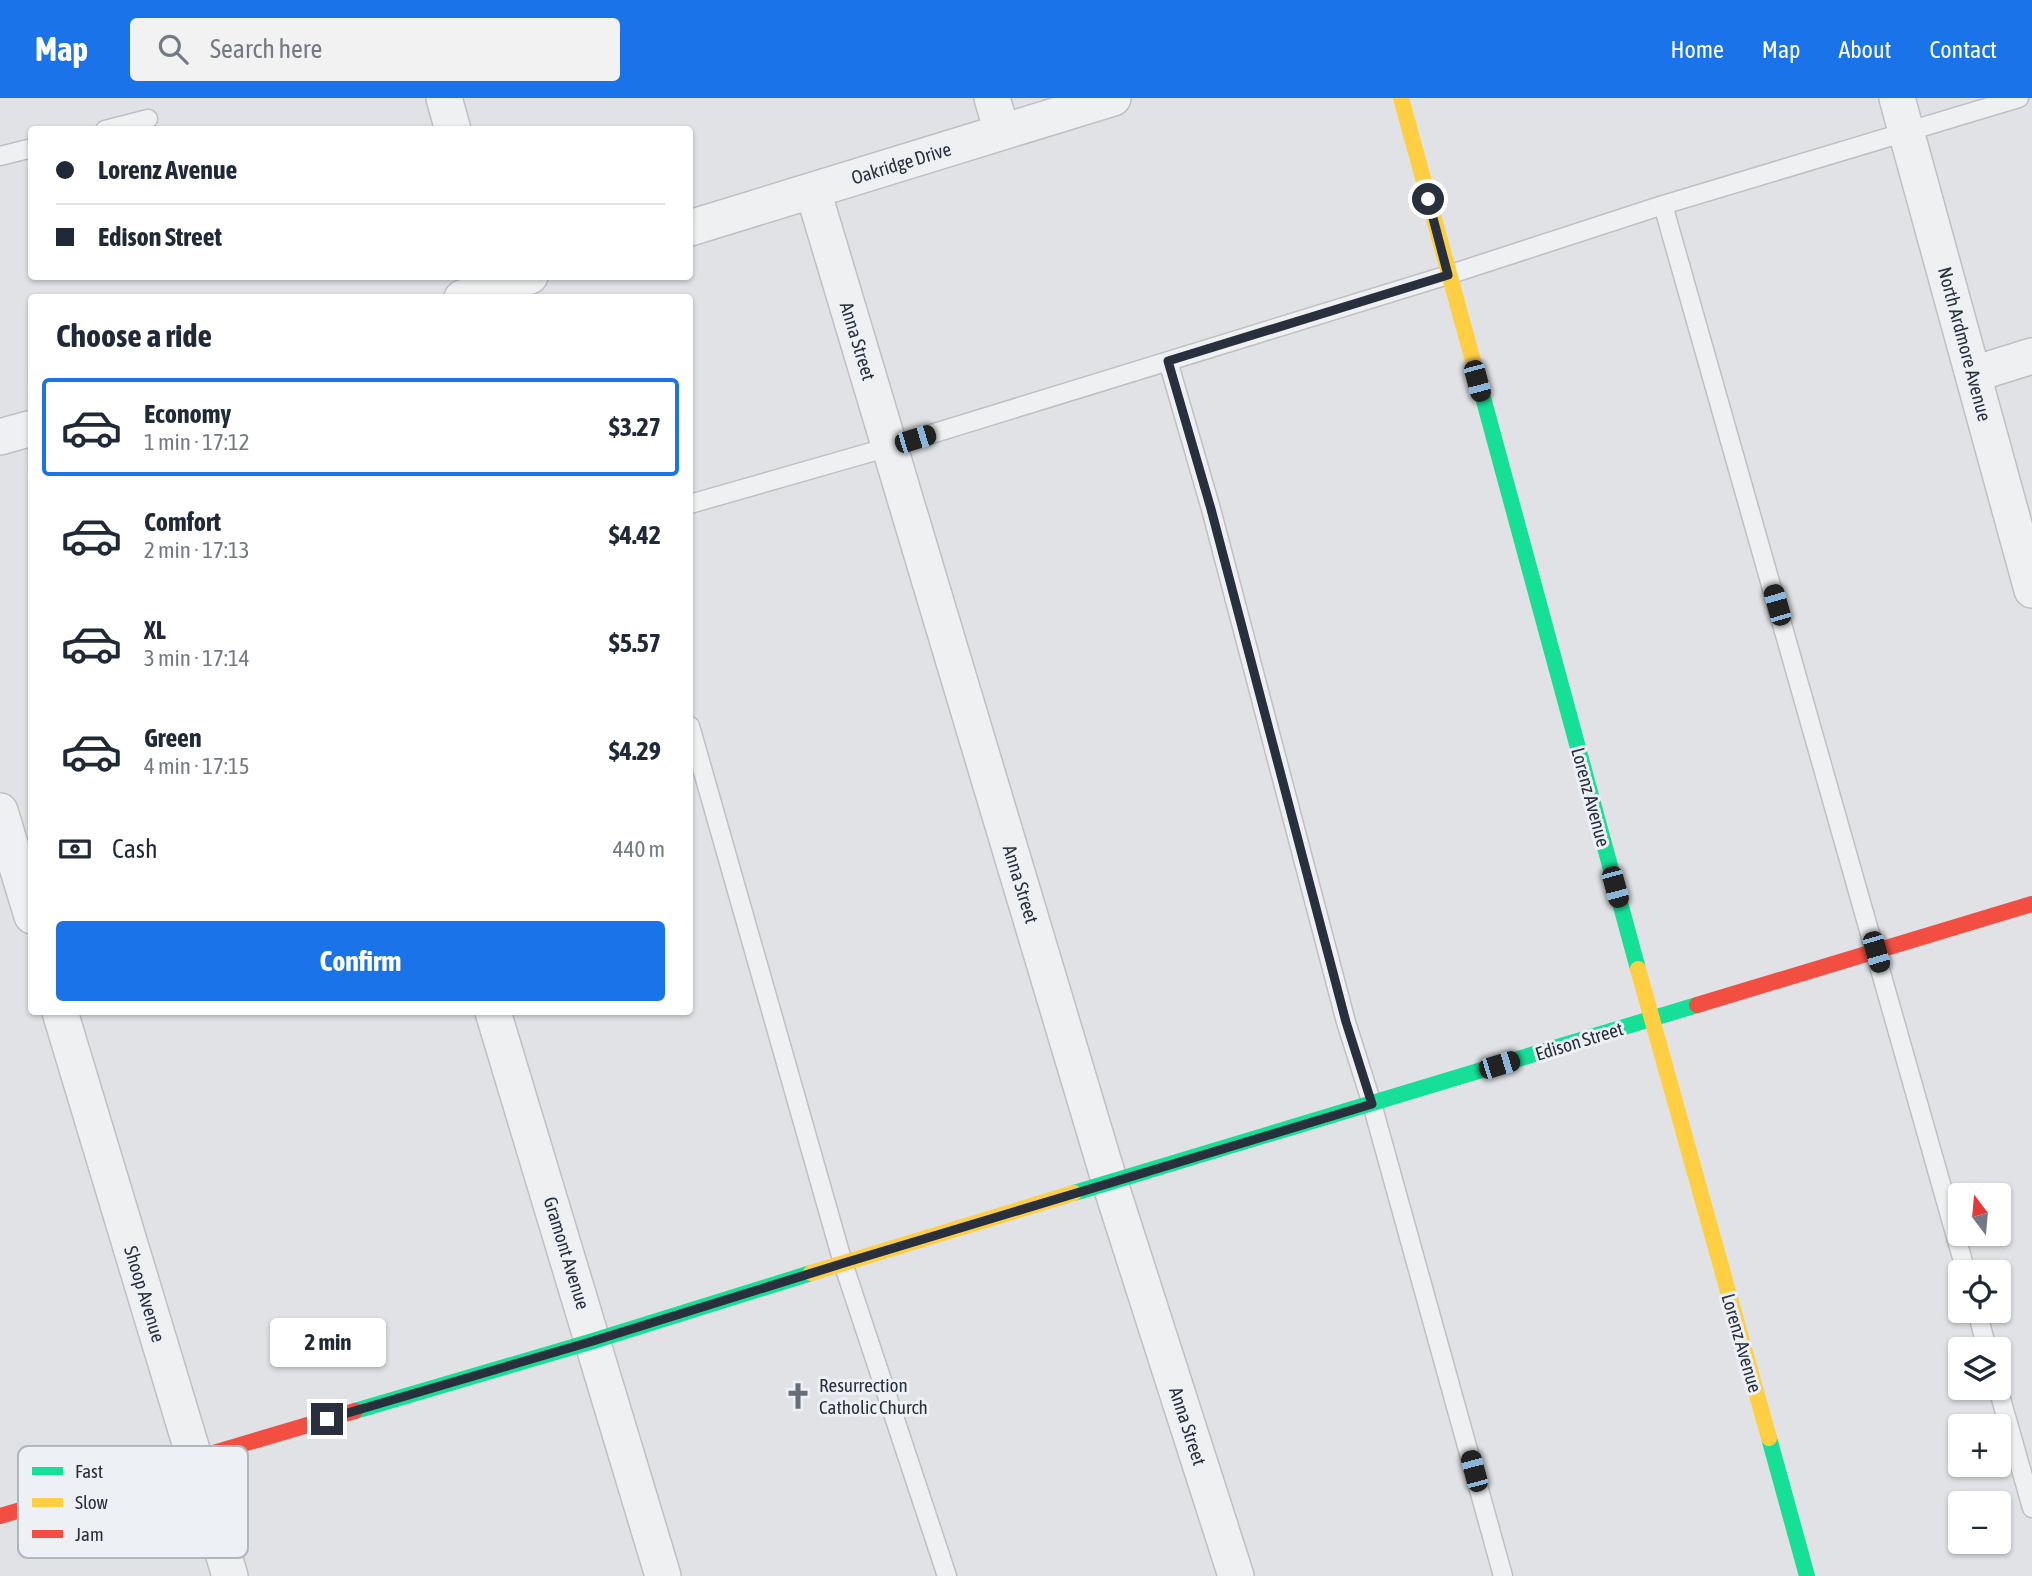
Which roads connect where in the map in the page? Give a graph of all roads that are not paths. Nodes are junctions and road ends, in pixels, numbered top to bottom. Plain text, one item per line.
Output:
1 (444, 98) edge
2 (992, 98) edge
3 (1113, 98) edge
4 (1401, 98) edge
5 (1897, 98) edge
6 (2019, 98) edge
7 (148, 119) dead end
8 (121, 126) edge
9 (452, 126) edge
10 (1002, 132) junction
11 (1906, 132) junction
12 (28, 149) edge
13 (0, 156) edge
14 (813, 191) junction
15 (1663, 205) junction
16 (693, 227) edge
17 (1448, 275) junction
18 (496, 281) edge
19 (470, 294) edge
20 (2032, 356) edge
21 (1168, 361) junction
22 (1974, 374) junction
23 (889, 447) junction
24 (693, 503) edge
25 (2032, 590) edge
26 (693, 736) edge
27 (0, 811) edge
28 (28, 903) edge
29 (2032, 904) edge
30 (1876, 952) junction
31 (61, 1015) edge
32 (494, 1015) edge
33 (1652, 1019) junction
34 (1372, 1104) junction
35 (1110, 1183) junction
36 (1963, 1260) edge
37 (844, 1263) junction
38 (593, 1341) junction
39 (2001, 1400) edge
40 (190, 1446) edge
41 (235, 1446) edge
42 (2032, 1508) edge
43 (18, 1511) edge
44 (0, 1516) edge
45 (225, 1558) edge
46 (230, 1576) edge
47 (663, 1576) edge
48 (947, 1576) edge
49 (1236, 1576) edge
50 (1503, 1576) edge
51 (1807, 1576) edge

1 - 9 street
2 - 10 street
3 - 10 street, Oakridge Drive
4 - 17 street, Lorenz Avenue
5 - 11 street, North Ardmore Avenue
6 - 11 lane
7 - 8 lane
10 - 14 street, Oakridge Drive
11 - 15 lane
11 - 22 street, North Ardmore Avenue
12 - 13 lane
14 - 16 street, Oakridge Drive
14 - 23 street, Anna Street
15 - 17 lane
15 - 30 lane
17 - 21 lane
17 - 33 street, Lorenz Avenue
18 - 19 street
20 - 22 street
21 - 23 lane
21 - 34 lane
22 - 25 street, North Ardmore Avenue
23 - 24 lane
23 - 35 street, Anna Street
26 - 37 lane
27 - 28 street
29 - 30 street, Edison Street
30 - 33 street, Edison Street
30 - 36 lane
31 - 40 street, Shoop Avenue
32 - 38 street, Gramont Avenue
33 - 34 street, Edison Street
33 - 51 street, Lorenz Avenue
34 - 35 street, Edison Street
34 - 50 lane
35 - 37 street, Edison Street
35 - 49 street, Anna Street
37 - 38 street, Edison Street
37 - 48 lane
38 - 41 street, Edison Street
38 - 47 street, Gramont Avenue
39 - 42 lane
43 - 44 street, Edison Street
45 - 46 street, Shoop Avenue

